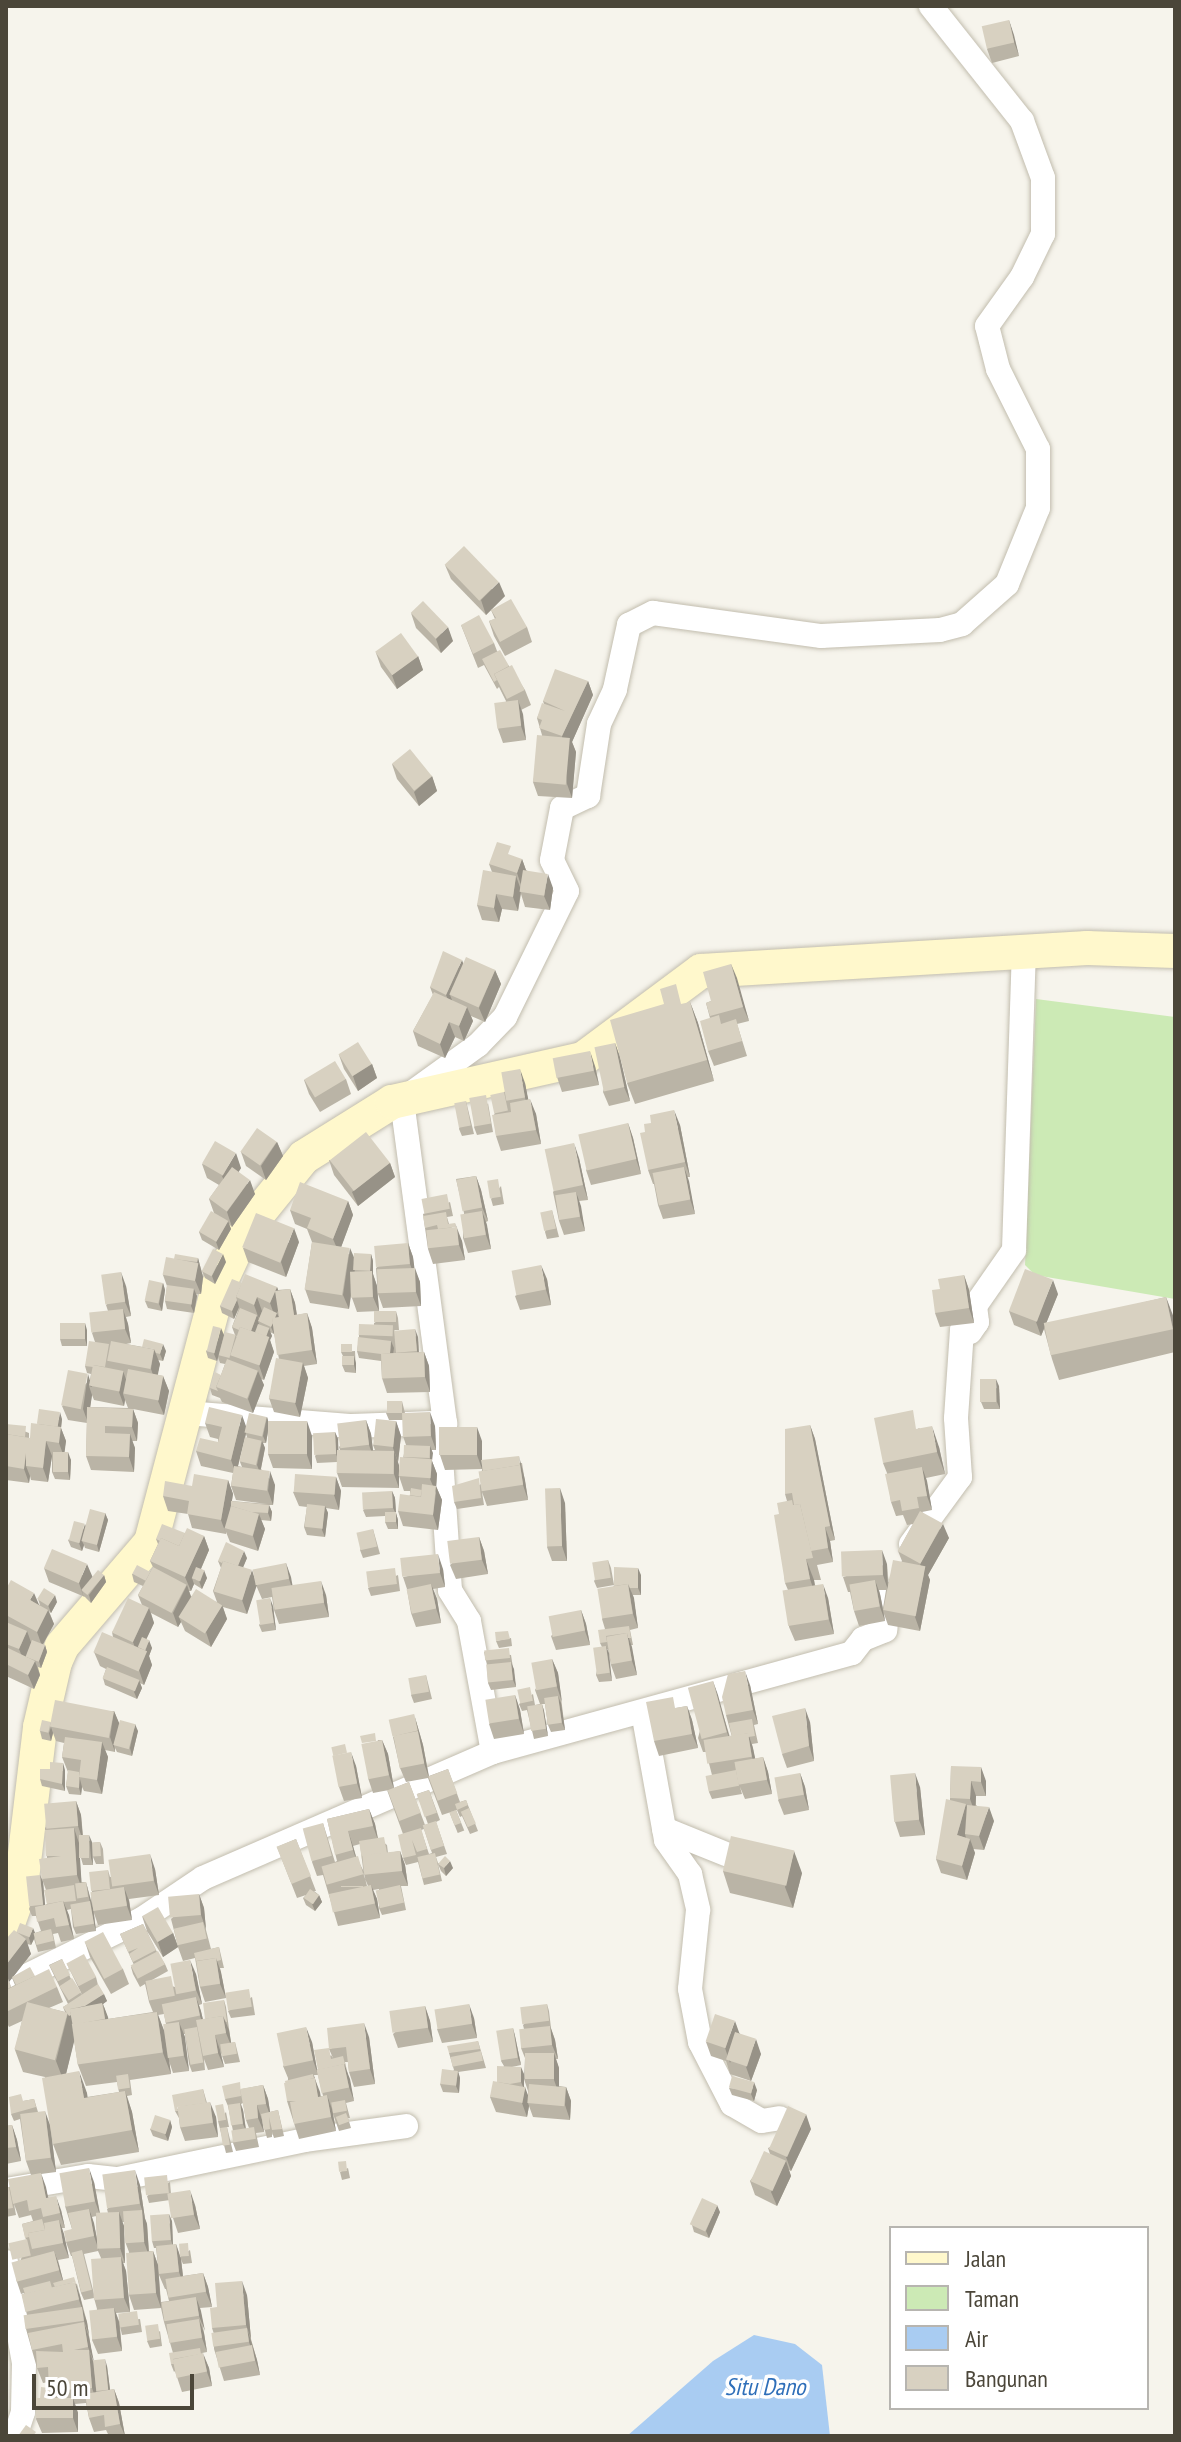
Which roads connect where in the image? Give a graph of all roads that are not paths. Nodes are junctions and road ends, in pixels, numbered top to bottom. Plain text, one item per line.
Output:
1 (931, 6) edge
2 (1175, 951) edge
3 (1024, 953) junction
4 (402, 1100) junction
5 (186, 1413) junction
6 (445, 1423) junction
7 (643, 1712) junction
8 (493, 1752) junction
9 (664, 1829) junction
10 (726, 1854) edge
11 (6, 1929) edge
12 (6, 1986) edge
13 (780, 2118) edge
14 (406, 2126) dead end
15 (6, 2190) edge
16 (6, 2262) edge
17 (15, 2436) edge

1 - 4 street
2 - 3 street
3 - 4 street
3 - 7 street
4 - 5 street
4 - 6 street
5 - 6 street
5 - 11 street
6 - 8 street
7 - 8 street
7 - 9 street
8 - 12 street
9 - 10 street
9 - 13 street
14 - 15 street
16 - 17 street

